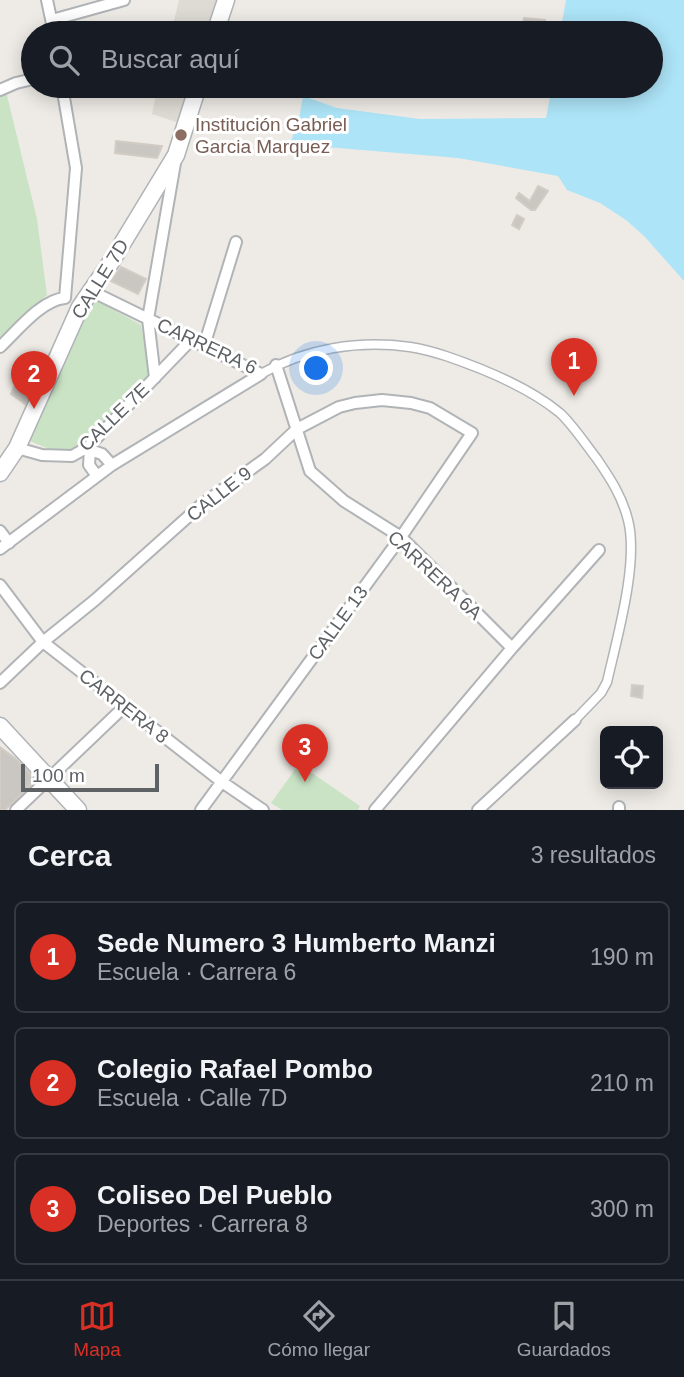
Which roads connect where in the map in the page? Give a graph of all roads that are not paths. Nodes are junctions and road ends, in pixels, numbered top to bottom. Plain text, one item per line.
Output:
1 (47, 0) edge
2 (124, 0) edge
3 (226, 0) edge
4 (52, 20) joint
5 (219, 21) edge
6 (21, 82) edge
7 (0, 90) edge
8 (64, 98) edge
9 (194, 98) edge
10 (176, 155) junction
11 (236, 242) dead end
12 (91, 291) junction
13 (65, 298) junction
14 (80, 307) junction
15 (148, 319) junction
16 (191, 340) junction
17 (204, 346) junction
18 (0, 347) edge
19 (276, 365) junction
20 (261, 374) junction
21 (155, 378) junction
22 (298, 429) junction
23 (472, 433) joint
24 (16, 448) junction
25 (89, 449) junction
26 (113, 465) junction
27 (0, 472) edge
28 (97, 476) junction
29 (0, 531) edge
30 (401, 537) junction
31 (5, 546) edge
32 (599, 550) dead end
33 (0, 586) edge
34 (43, 642) junction
35 (512, 648) junction
36 (0, 683) edge
37 (125, 706) junction
38 (575, 720) joint
39 (0, 726) edge
40 (49, 779) junction
41 (222, 782) junction
42 (379, 809) edge
43 (16, 810) edge
44 (78, 810) edge
45 (201, 810) edge
46 (263, 810) edge
47 (478, 810) edge

1 - 4 street
2 - 4 street
3 - 5 main road
6 - 7 street
8 - 13 street
9 - 10 main road, CALLE 7D
10 - 12 main road, CALLE 7D
10 - 15 street, CALLE 7E
11 - 17 street
12 - 14 main road, CALLE 7D
12 - 15 street, CARRERA 6
13 - 14 street
13 - 18 street
14 - 24 main road, CALLE 7D
15 - 16 street, CARRERA 6
15 - 21 street, CALLE 7E
16 - 17 street, CARRERA 6
16 - 21 street
17 - 20 street, CARRERA 6
19 - 20 street, CARRERA 6
19 - 22 street, CARRERA 6A
19 - 38 street, CARRERA 6
20 - 26 street
21 - 25 street, CALLE 7E
22 - 23 street, CALLE 9
22 - 30 street, CARRERA 6A
22 - 34 street, CALLE 9
23 - 30 street, CALLE 13
24 - 25 street, CALLE 7E
24 - 27 main road, CALLE 7D
25 - 26 street
25 - 28 street
26 - 28 street
28 - 31 street
29 - 31 street
30 - 35 street, CARRERA 6A
30 - 41 street, CALLE 13
32 - 35 street
33 - 34 street, CARRERA 8
34 - 36 street, CALLE 9
34 - 37 street, CARRERA 8
35 - 42 street
37 - 40 street
37 - 41 street, CARRERA 8
38 - 47 street
39 - 40 main road
40 - 43 street
40 - 44 main road
41 - 45 street, CALLE 13
41 - 46 street, CARRERA 8

